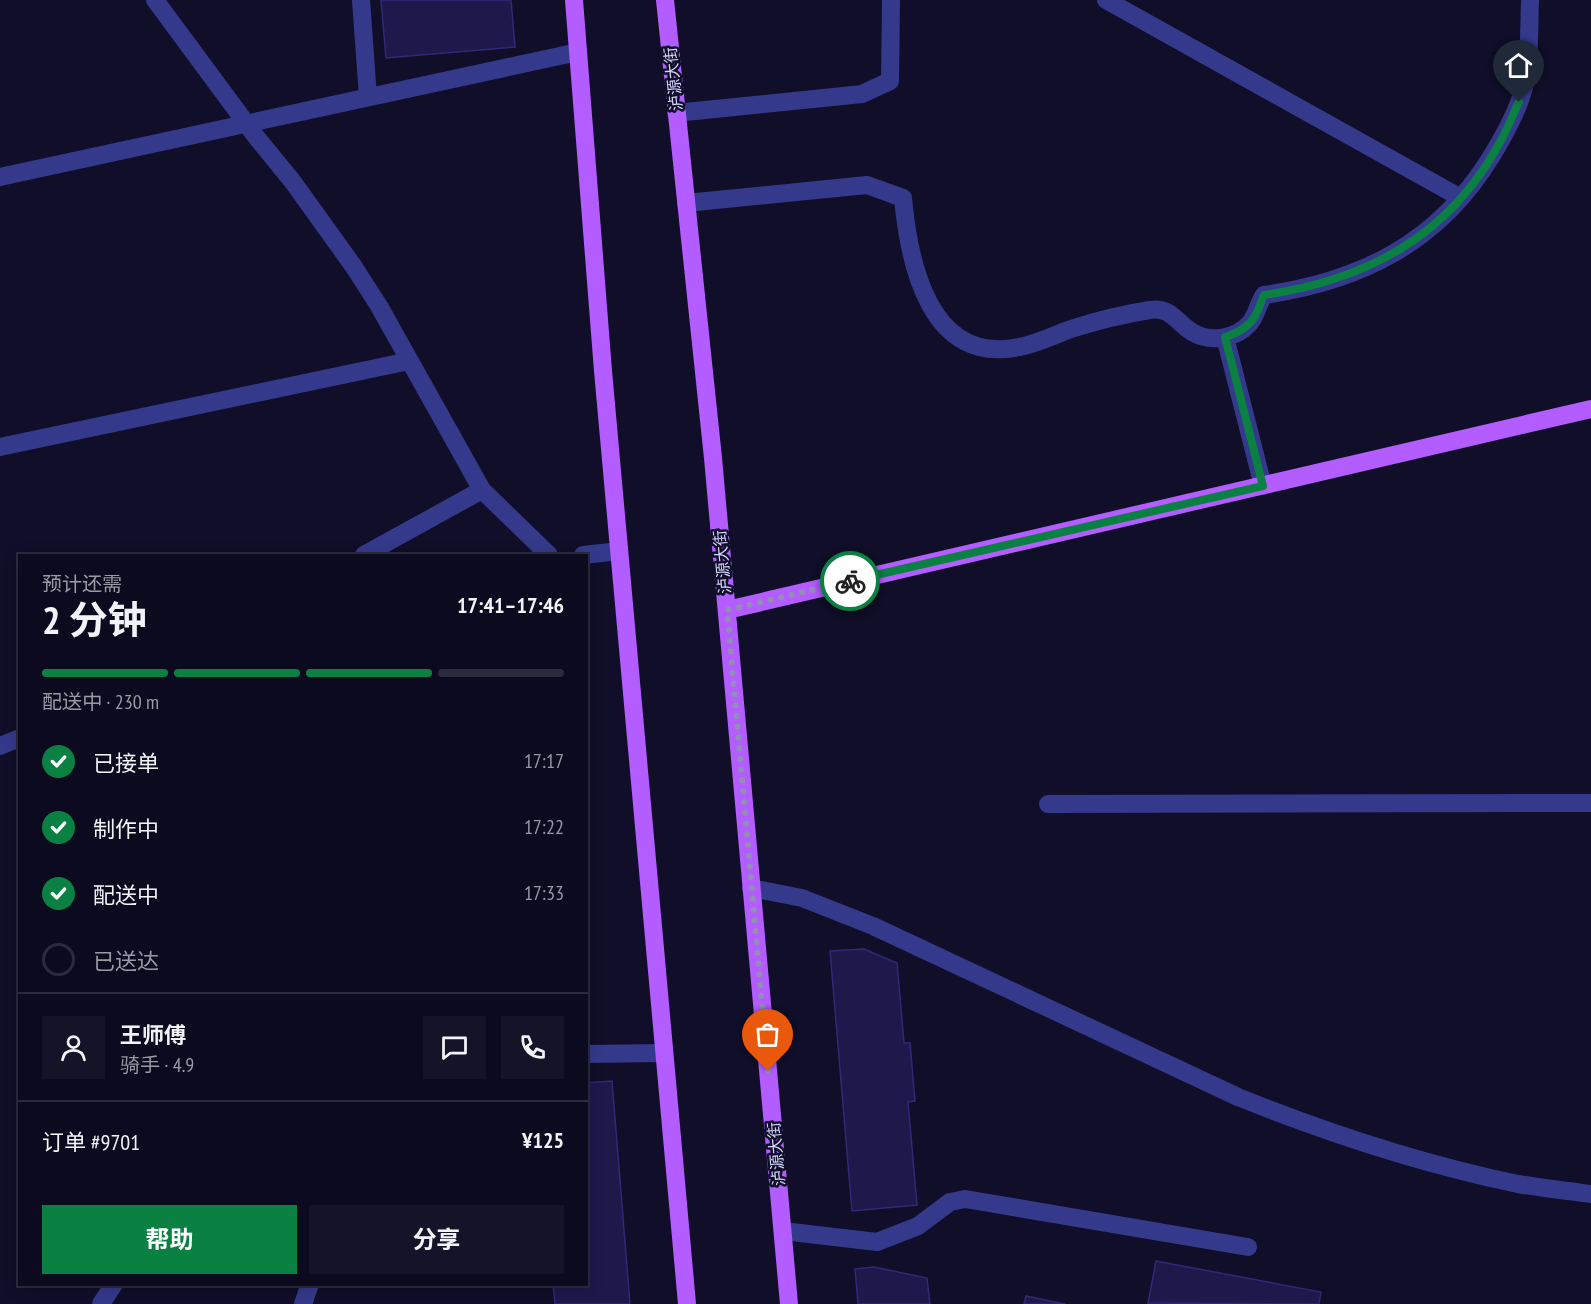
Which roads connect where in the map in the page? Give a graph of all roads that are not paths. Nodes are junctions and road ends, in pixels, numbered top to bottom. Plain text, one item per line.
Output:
1 (154, 0) edge
2 (361, 0) edge
3 (574, 0) edge
4 (665, 0) edge
5 (891, 0) edge
6 (1106, 0) edge
7 (1530, 0) edge
8 (578, 52) junction
9 (368, 97) junction
10 (676, 113) junction
11 (246, 123) junction
12 (0, 177) edge
13 (1461, 198) junction
14 (686, 203) junction
15 (1225, 337) junction
16 (409, 361) junction
17 (1591, 410) edge
18 (0, 447) edge
19 (1263, 486) junction
20 (482, 490) junction
21 (619, 551) junction
22 (366, 554) edge
23 (548, 554) edge
24 (588, 554) edge
25 (727, 610) junction
26 (18, 739) edge
27 (0, 746) edge
28 (1591, 802) edge
29 (1048, 804) dead end
30 (752, 888) junction
31 (663, 1053) junction
32 (588, 1054) edge
33 (1591, 1194) edge
34 (783, 1231) junction
35 (1248, 1248) dead end
36 (113, 1286) edge
37 (309, 1286) edge
38 (101, 1304) edge
39 (303, 1304) edge
40 (687, 1304) edge
41 (789, 1304) edge

1 - 11 street
2 - 9 street
3 - 8 main road
4 - 10 main road, 泸源大街
5 - 10 street
6 - 13 street
7 - 13 street
8 - 9 street
8 - 21 main road
9 - 11 street
10 - 14 main road, 泸源大街
11 - 12 street
11 - 16 street
13 - 15 street
14 - 15 street
14 - 25 main road, 泸源大街
15 - 19 street
16 - 18 street
16 - 20 street
17 - 19 main road
19 - 25 main road
20 - 22 street
20 - 23 street
21 - 24 street
21 - 31 main road
25 - 30 main road, 泸源大街
26 - 27 street
28 - 29 street
30 - 33 street
30 - 34 main road, 泸源大街
31 - 32 street
31 - 40 main road
34 - 35 street
34 - 41 main road, 泸源大街
36 - 38 street
37 - 39 street

